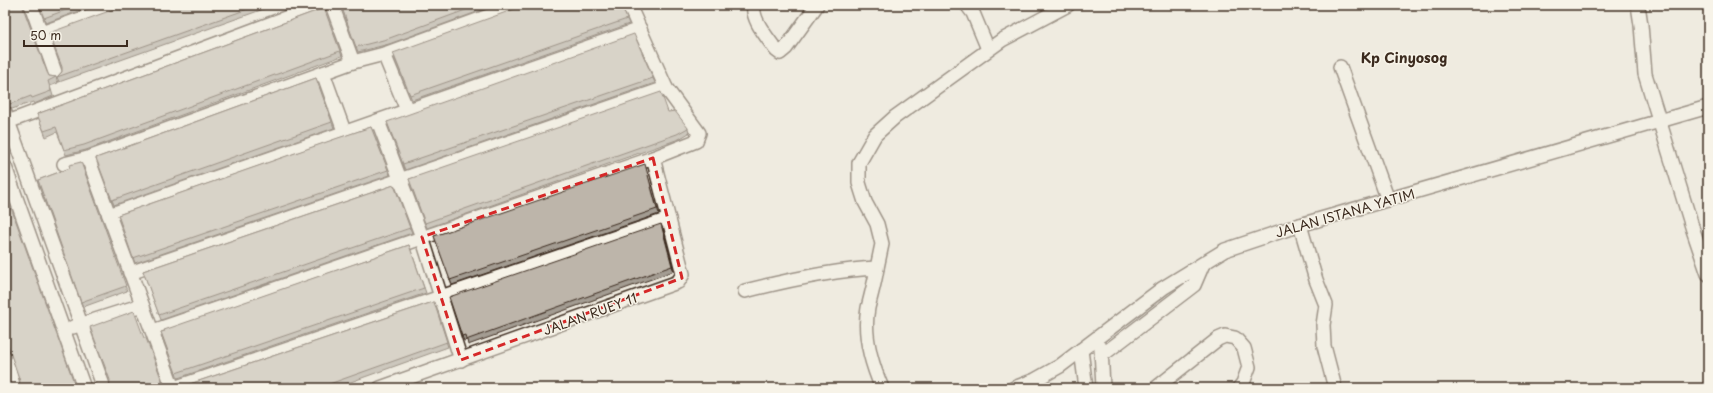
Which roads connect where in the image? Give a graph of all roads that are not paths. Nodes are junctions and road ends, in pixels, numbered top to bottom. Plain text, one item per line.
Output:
1 (31, 5) edge
2 (119, 5) edge
3 (320, 5) edge
4 (332, 5) edge
5 (519, 5) edge
6 (629, 5) edge
7 (754, 5) edge
8 (817, 5) edge
9 (967, 5) edge
10 (1068, 5) edge
11 (1638, 5) edge
12 (640, 29) junction
13 (41, 33) junction
14 (988, 49) junction
15 (384, 54) junction
16 (352, 62) junction
17 (1340, 67) dead end
18 (323, 73) junction
19 (56, 74) dead end
20 (666, 88) junction
21 (1708, 107) edge
22 (407, 110) junction
23 (6, 119) edge
24 (378, 121) junction
25 (1658, 121) junction
26 (344, 132) junction
27 (88, 158) junction
28 (653, 158) junction
29 (64, 164) dead end
30 (5, 167) edge
31 (400, 179) junction
32 (1388, 200) junction
33 (109, 215) junction
34 (669, 219) junction
35 (1300, 225) junction
36 (422, 237) junction
37 (1203, 264) junction
38 (877, 268) junction
39 (130, 273) junction
40 (1708, 274) edge
41 (745, 291) dead end
42 (440, 296) junction
43 (142, 304) junction
44 (82, 325) junction
45 (64, 330) junction
46 (153, 331) junction
47 (1100, 336) junction
48 (1081, 350) junction
49 (1101, 356) junction
50 (5, 357) edge
51 (461, 360) junction
52 (10, 382) edge
53 (84, 388) edge
54 (104, 388) edge
55 (173, 388) edge
56 (380, 388) edge
57 (882, 388) edge
58 (1014, 388) edge
59 (1086, 388) edge
60 (1103, 388) edge
61 (1156, 388) edge
62 (1239, 388) edge
63 (1334, 388) edge

1 - 13 street
2 - 13 street
3 - 23 street
4 - 16 street
5 - 15 street
6 - 12 street
7 - 8 street
9 - 14 street
10 - 14 street
11 - 25 street
12 - 20 street
12 - 22 street
13 - 19 street
14 - 38 street
15 - 16 street
15 - 22 street
16 - 18 street
17 - 32 street
18 - 26 street
18 - 27 street
20 - 28 street
20 - 31 street
21 - 25 street, JALAN ISTANA YATIM
22 - 24 street
23 - 44 street
24 - 26 street
24 - 31 street
25 - 32 street, JALAN ISTANA YATIM
25 - 40 street
26 - 33 street
27 - 29 street
27 - 33 street
28 - 34 street, JALAN RUEY 11
28 - 36 street
30 - 45 street
31 - 36 street
31 - 39 street
32 - 35 street, JALAN ISTANA YATIM
33 - 39 street
34 - 42 street
34 - 51 street, JALAN RUEY 11
35 - 37 street, JALAN ISTANA YATIM
35 - 63 street
36 - 42 street
36 - 46 street
37 - 47 street, JALAN ISTANA YATIM
37 - 49 street
38 - 41 street
38 - 57 street
39 - 43 street
42 - 51 street
42 - 55 street
43 - 44 street
43 - 46 street
44 - 45 street
44 - 54 street
45 - 53 street
46 - 55 street
47 - 48 street, JALAN ISTANA YATIM
47 - 49 street
48 - 58 street, JALAN ISTANA YATIM
48 - 59 street
49 - 60 street
50 - 52 street
51 - 56 street, JALAN RUEY 11
61 - 62 street

